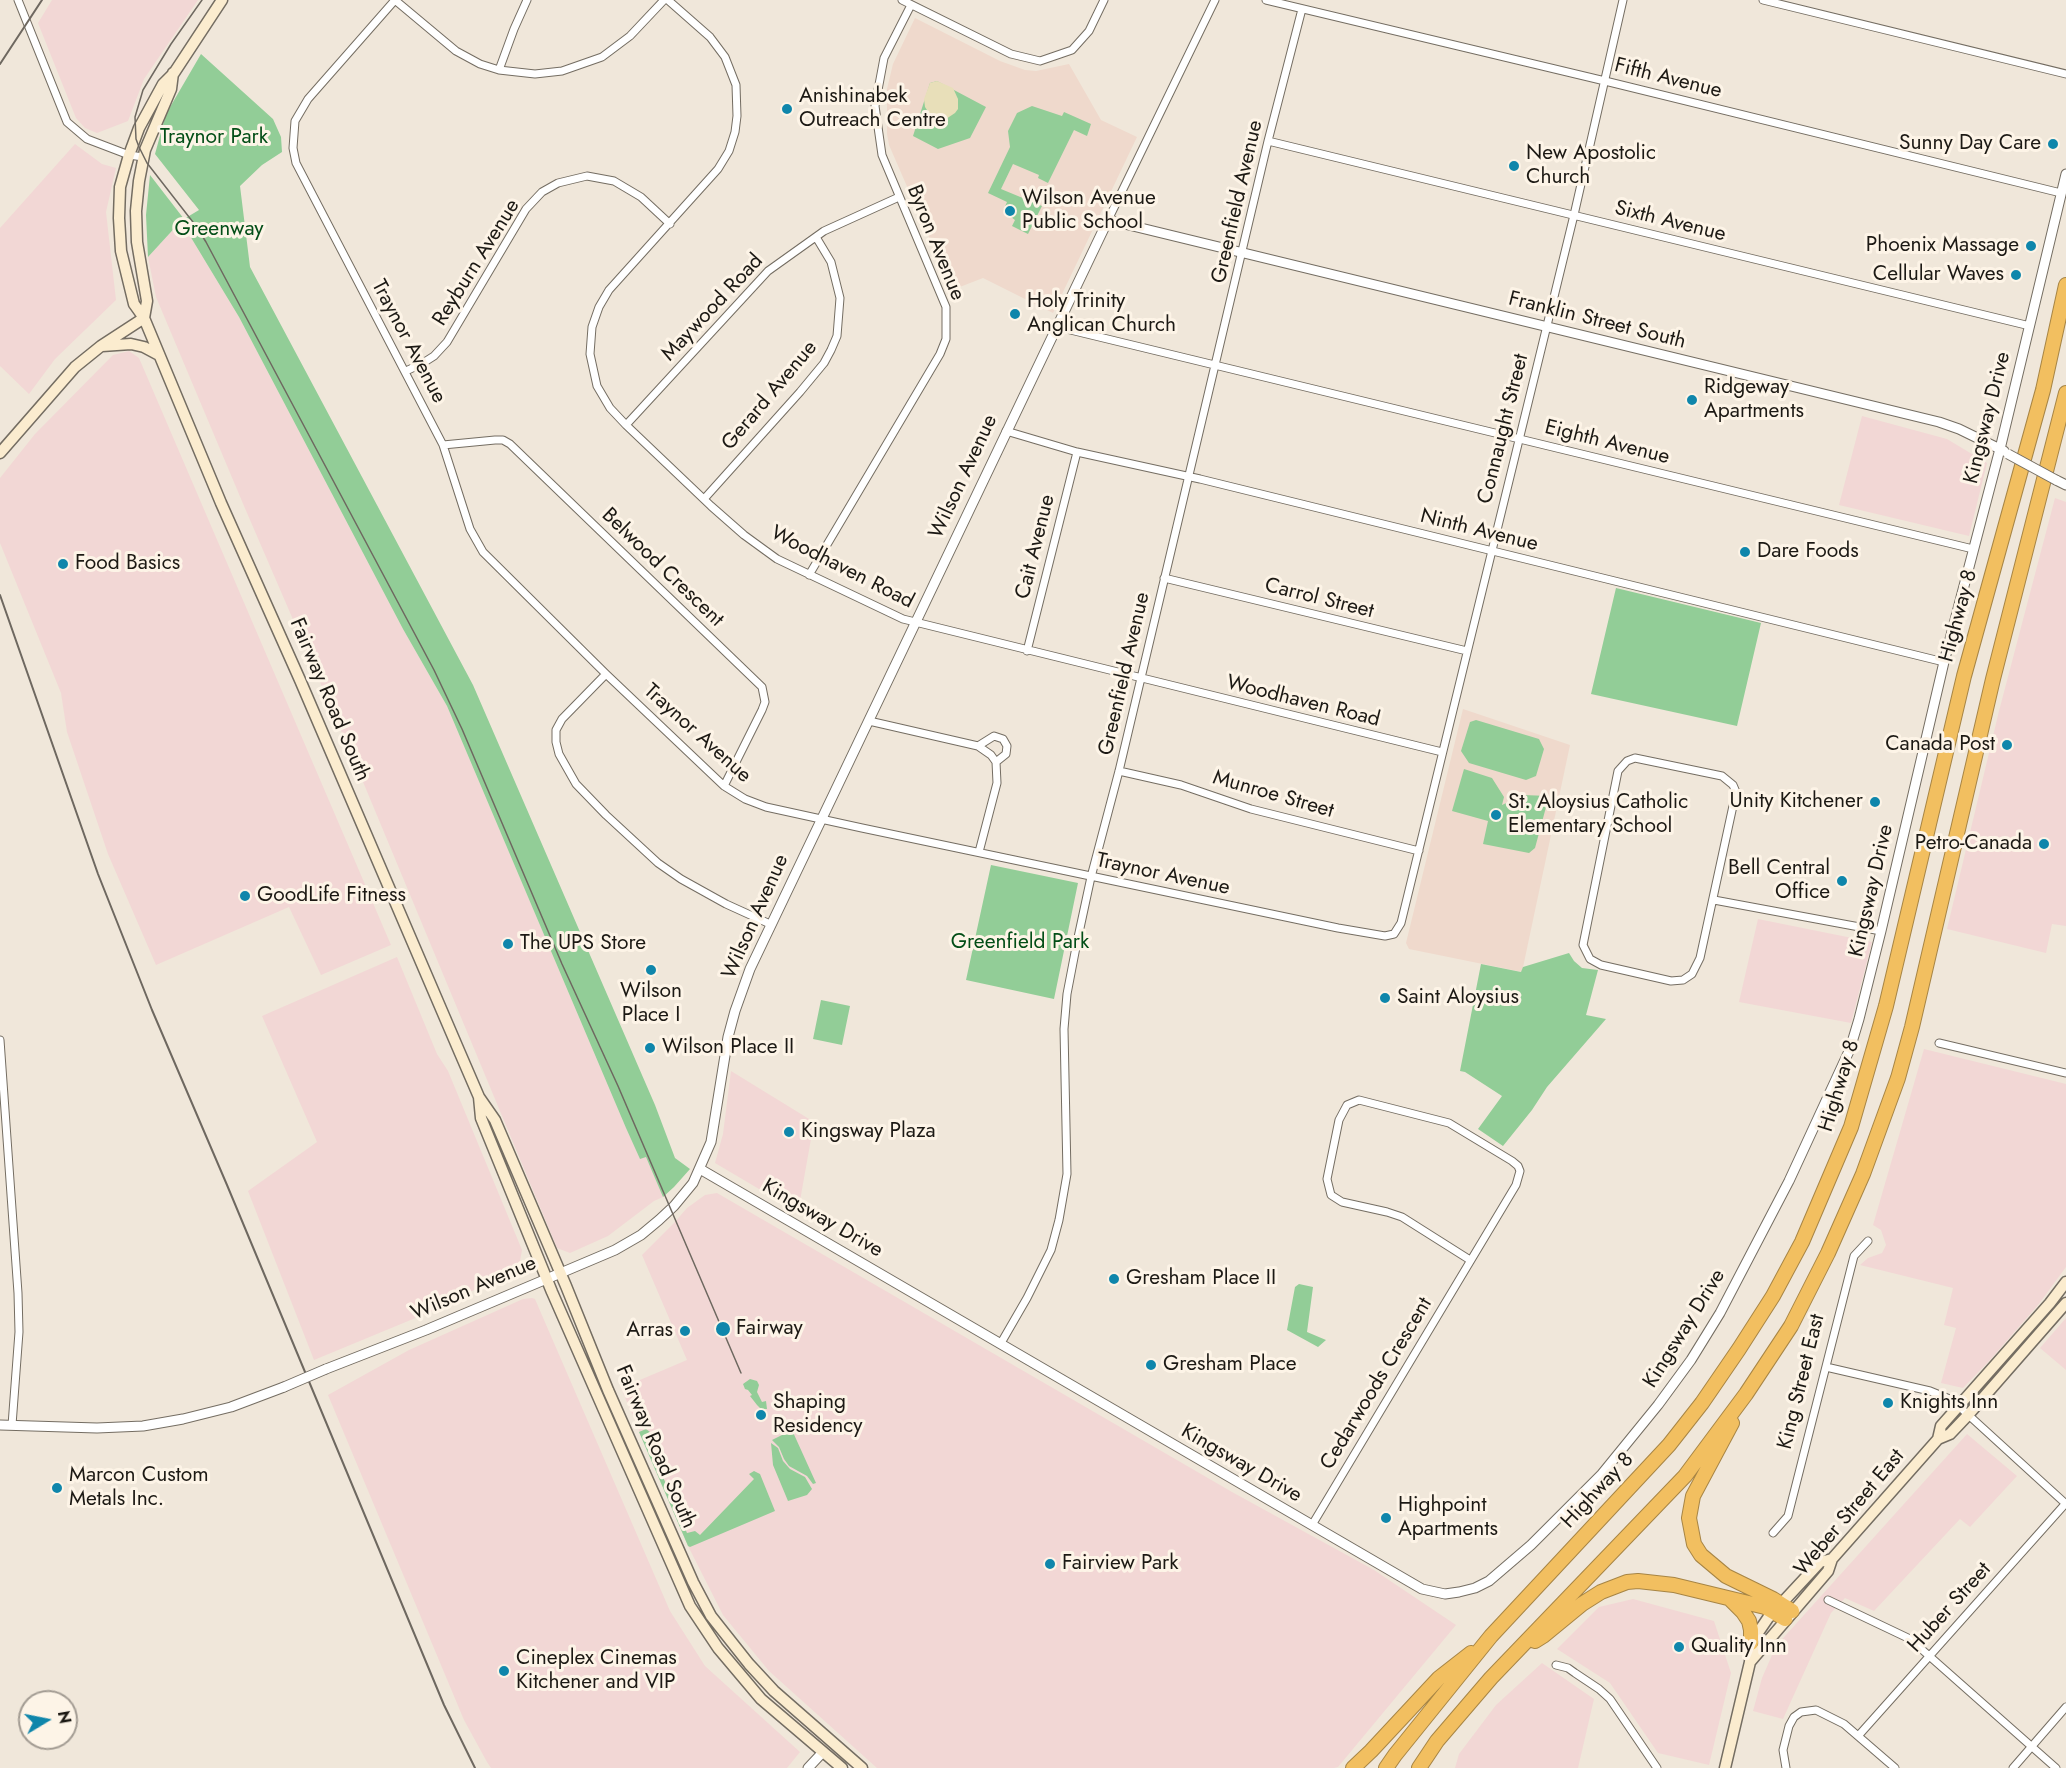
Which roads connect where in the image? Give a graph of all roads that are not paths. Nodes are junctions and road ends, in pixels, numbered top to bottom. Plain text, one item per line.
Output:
1 (18, 0) edge
2 (222, 0) edge
3 (395, 0) edge
4 (528, 0) edge
5 (666, 0) edge
6 (902, 0) edge
7 (1104, 0) edge
8 (1215, 0) edge
9 (1266, 0) edge
10 (1623, 0) edge
11 (1763, 0) edge
12 (911, 5) junction
13 (1302, 9) junction
14 (499, 70) junction
15 (174, 73) junction
16 (2066, 74) edge
17 (1605, 81) junction
18 (1268, 141) junction
19 (129, 154) junction
20 (143, 157) junction
21 (2066, 174) edge
22 (2061, 193) junction
23 (899, 197) junction
24 (1574, 215) junction
25 (1108, 220) junction
26 (670, 224) junction
27 (816, 237) junction
28 (1242, 254) junction
29 (2066, 285) edge
30 (2066, 309) edge
31 (144, 318) junction
32 (2030, 326) junction
33 (1058, 327) junction
34 (1546, 327) junction
35 (101, 346) junction
36 (159, 355) junction
37 (1216, 366) junction
38 (406, 371) junction
39 (2043, 390) junction
40 (2066, 393) edge
41 (626, 425) junction
42 (1006, 431) junction
43 (1519, 439) junction
44 (443, 445) junction
45 (2004, 451) junction
46 (1077, 452) junction
47 (0, 453) edge
48 (1189, 477) junction
49 (2066, 485) edge
50 (704, 500) junction
51 (1973, 549) junction
52 (1492, 552) junction
53 (809, 574) junction
54 (1164, 578) junction
55 (915, 623) junction
56 (1027, 651) junction
57 (1467, 651) junction
58 (1944, 662) junction
59 (606, 674) junction
60 (1140, 679) junction
61 (869, 721) junction
62 (978, 746) junction
63 (1442, 752) junction
64 (996, 762) junction
65 (1119, 771) junction
66 (724, 786) junction
67 (820, 819) junction
68 (1419, 851) junction
69 (979, 852) junction
70 (1091, 877) junction
71 (1714, 900) junction
72 (770, 924) junction
73 (1881, 931) junction
74 (1394, 934) joint
75 (0, 1040) edge
76 (1939, 1043) dead end
77 (2066, 1073) edge
78 (479, 1096) junction
79 (700, 1169) junction
80 (1868, 1241) dead end
81 (1470, 1260) junction
82 (560, 1273) junction
83 (547, 1278) junction
84 (2066, 1282) edge
85 (2066, 1303) edge
86 (1001, 1343) junction
87 (1826, 1367) junction
88 (1746, 1394) junction
89 (1960, 1406) junction
90 (1969, 1414) junction
91 (0, 1425) edge
92 (12, 1425) junction
93 (1938, 1439) junction
94 (2066, 1503) edge
95 (1312, 1525) junction
96 (1773, 1533) dead end
97 (1728, 1598) junction
98 (1828, 1600) dead end
99 (1783, 1611) junction
100 (1491, 1636) junction
101 (1751, 1643) junction
102 (1517, 1651) junction
103 (1929, 1656) junction
104 (1750, 1662) junction
105 (1556, 1665) dead end
106 (2066, 1707) edge
107 (1859, 1736) junction
108 (2032, 1746) junction
109 (823, 1752) junction
110 (808, 1768) edge
111 (842, 1768) edge
112 (862, 1768) edge
113 (1353, 1768) edge
114 (1386, 1768) edge
115 (1419, 1768) edge
116 (1657, 1768) edge
117 (1725, 1768) edge
118 (1786, 1768) edge
119 (1895, 1768) edge
120 (2013, 1768) edge
121 (2056, 1768) edge

1 - 19 street
2 - 15 main road
3 - 14 street
3 - 38 street, Traynor Avenue
4 - 14 street
5 - 14 street
5 - 26 street, Woodhaven Road
6 - 12 street
7 - 12 street
8 - 25 street, Wilson Avenue
9 - 13 street, Fifth Avenue
10 - 17 street, Connaught Street
11 - 16 street
12 - 23 street, Byron Avenue
13 - 17 street, Fifth Avenue
13 - 18 street, Greenfield Avenue
15 - 19 main road, Fairway Road South
15 - 20 main road
17 - 22 street, Fifth Avenue
17 - 24 street, Connaught Street
18 - 24 street, Sixth Avenue
18 - 28 street, Greenfield Avenue
19 - 20 street
19 - 31 main road, Fairway Road South
20 - 31 main road
21 - 22 street, Kingsway Drive
22 - 32 street, Kingsway Drive
23 - 27 street, Maywood Road
23 - 53 street, Byron Avenue
24 - 32 street, Sixth Avenue
24 - 34 street, Connaught Street
25 - 28 street, Franklin Street South
25 - 33 street, Wilson Avenue
26 - 38 street, Reyburn Avenue
26 - 41 street, Woodhaven Road
27 - 41 street, Maywood Road
27 - 50 street, Gerard Avenue
28 - 34 street, Franklin Street South
28 - 37 street, Greenfield Avenue
29 - 39 highway, Highway 8
30 - 39 highway
31 - 35 main road
31 - 36 main road, Fairway Road South
32 - 45 street, Kingsway Drive
33 - 37 street, Eighth Avenue
33 - 42 street, Wilson Avenue
34 - 43 street, Connaught Street
34 - 45 street, Franklin Street South
35 - 36 main road
35 - 47 main road
36 - 78 main road, Fairway Road South
37 - 43 street, Eighth Avenue
37 - 48 street, Greenfield Avenue
38 - 44 street, Traynor Avenue
39 - 100 highway, Highway 8
40 - 88 highway
41 - 50 street, Woodhaven Road
42 - 46 street, Ninth Avenue
42 - 55 street, Wilson Avenue
43 - 51 street, Eighth Avenue
43 - 52 street, Connaught Street
44 - 59 street, Traynor Avenue
44 - 66 street, Belwood Crescent
45 - 49 street, Franklin Street South, bridge
45 - 51 street, Kingsway Drive
46 - 48 street, Ninth Avenue
46 - 56 street, Cait Avenue
48 - 52 street, Ninth Avenue
48 - 54 street, Greenfield Avenue
50 - 53 street, Woodhaven Road
51 - 58 street, Kingsway Drive
52 - 57 street, Connaught Street
52 - 58 street, Ninth Avenue
53 - 55 street, Woodhaven Road
54 - 57 street, Carrol Street
54 - 60 street, Greenfield Avenue
55 - 56 street, Woodhaven Road
55 - 61 street, Wilson Avenue
56 - 60 street, Woodhaven Road
57 - 63 street, Connaught Street
58 - 73 street, Kingsway Drive
59 - 66 street, Traynor Avenue
59 - 72 street
60 - 63 street, Woodhaven Road
60 - 65 street, Greenfield Avenue
61 - 62 street
61 - 67 street, Wilson Avenue
62 - 64 street
62 - 64 street
63 - 68 street, Connaught Street
64 - 69 street
65 - 68 street, Munroe Street
65 - 70 street, Greenfield Avenue
66 - 67 street, Traynor Avenue
67 - 69 street, Traynor Avenue
67 - 72 street, Wilson Avenue
68 - 74 street, Connaught Street
69 - 70 street, Traynor Avenue
70 - 74 street, Traynor Avenue
70 - 86 street, Greenfield Avenue
71 - 71 street
71 - 73 street
72 - 79 street, Wilson Avenue
73 - 95 street, Kingsway Drive
75 - 92 street
76 - 77 street
78 - 82 main road, Fairway Road South
78 - 83 main road, Fairway Road South
79 - 82 street, Wilson Avenue
79 - 86 street, Kingsway Drive
80 - 87 street, King Street East
81 - 81 street, Cedarwoods Crescent
81 - 95 street, Cedarwoods Crescent
82 - 83 street, Wilson Avenue
82 - 112 main road, Fairway Road South
83 - 92 street, Wilson Avenue, bridge
83 - 109 main road, Fairway Road South
84 - 89 main road, Weber Street East
85 - 90 main road, Weber Street East
86 - 95 street, Kingsway Drive
87 - 89 street
87 - 96 street, King Street East
88 - 99 highway
88 - 102 highway
89 - 90 street
89 - 93 main road, Weber Street East
90 - 93 main road, Weber Street East
90 - 94 street
91 - 92 street, Wilson Avenue
93 - 99 main road, Weber Street East
94 - 103 street, Huber Street
97 - 99 highway
97 - 101 highway
97 - 102 highway
98 - 103 street
99 - 101 main road
99 - 104 main road
100 - 113 highway
100 - 114 highway, Highway 8
101 - 104 main road
102 - 115 highway
103 - 107 street, Huber Street
103 - 108 street
104 - 117 main road
105 - 116 street
106 - 108 street
107 - 118 street
107 - 119 street
108 - 120 street
108 - 121 street
109 - 110 street
109 - 111 main road, Fairway Road South

